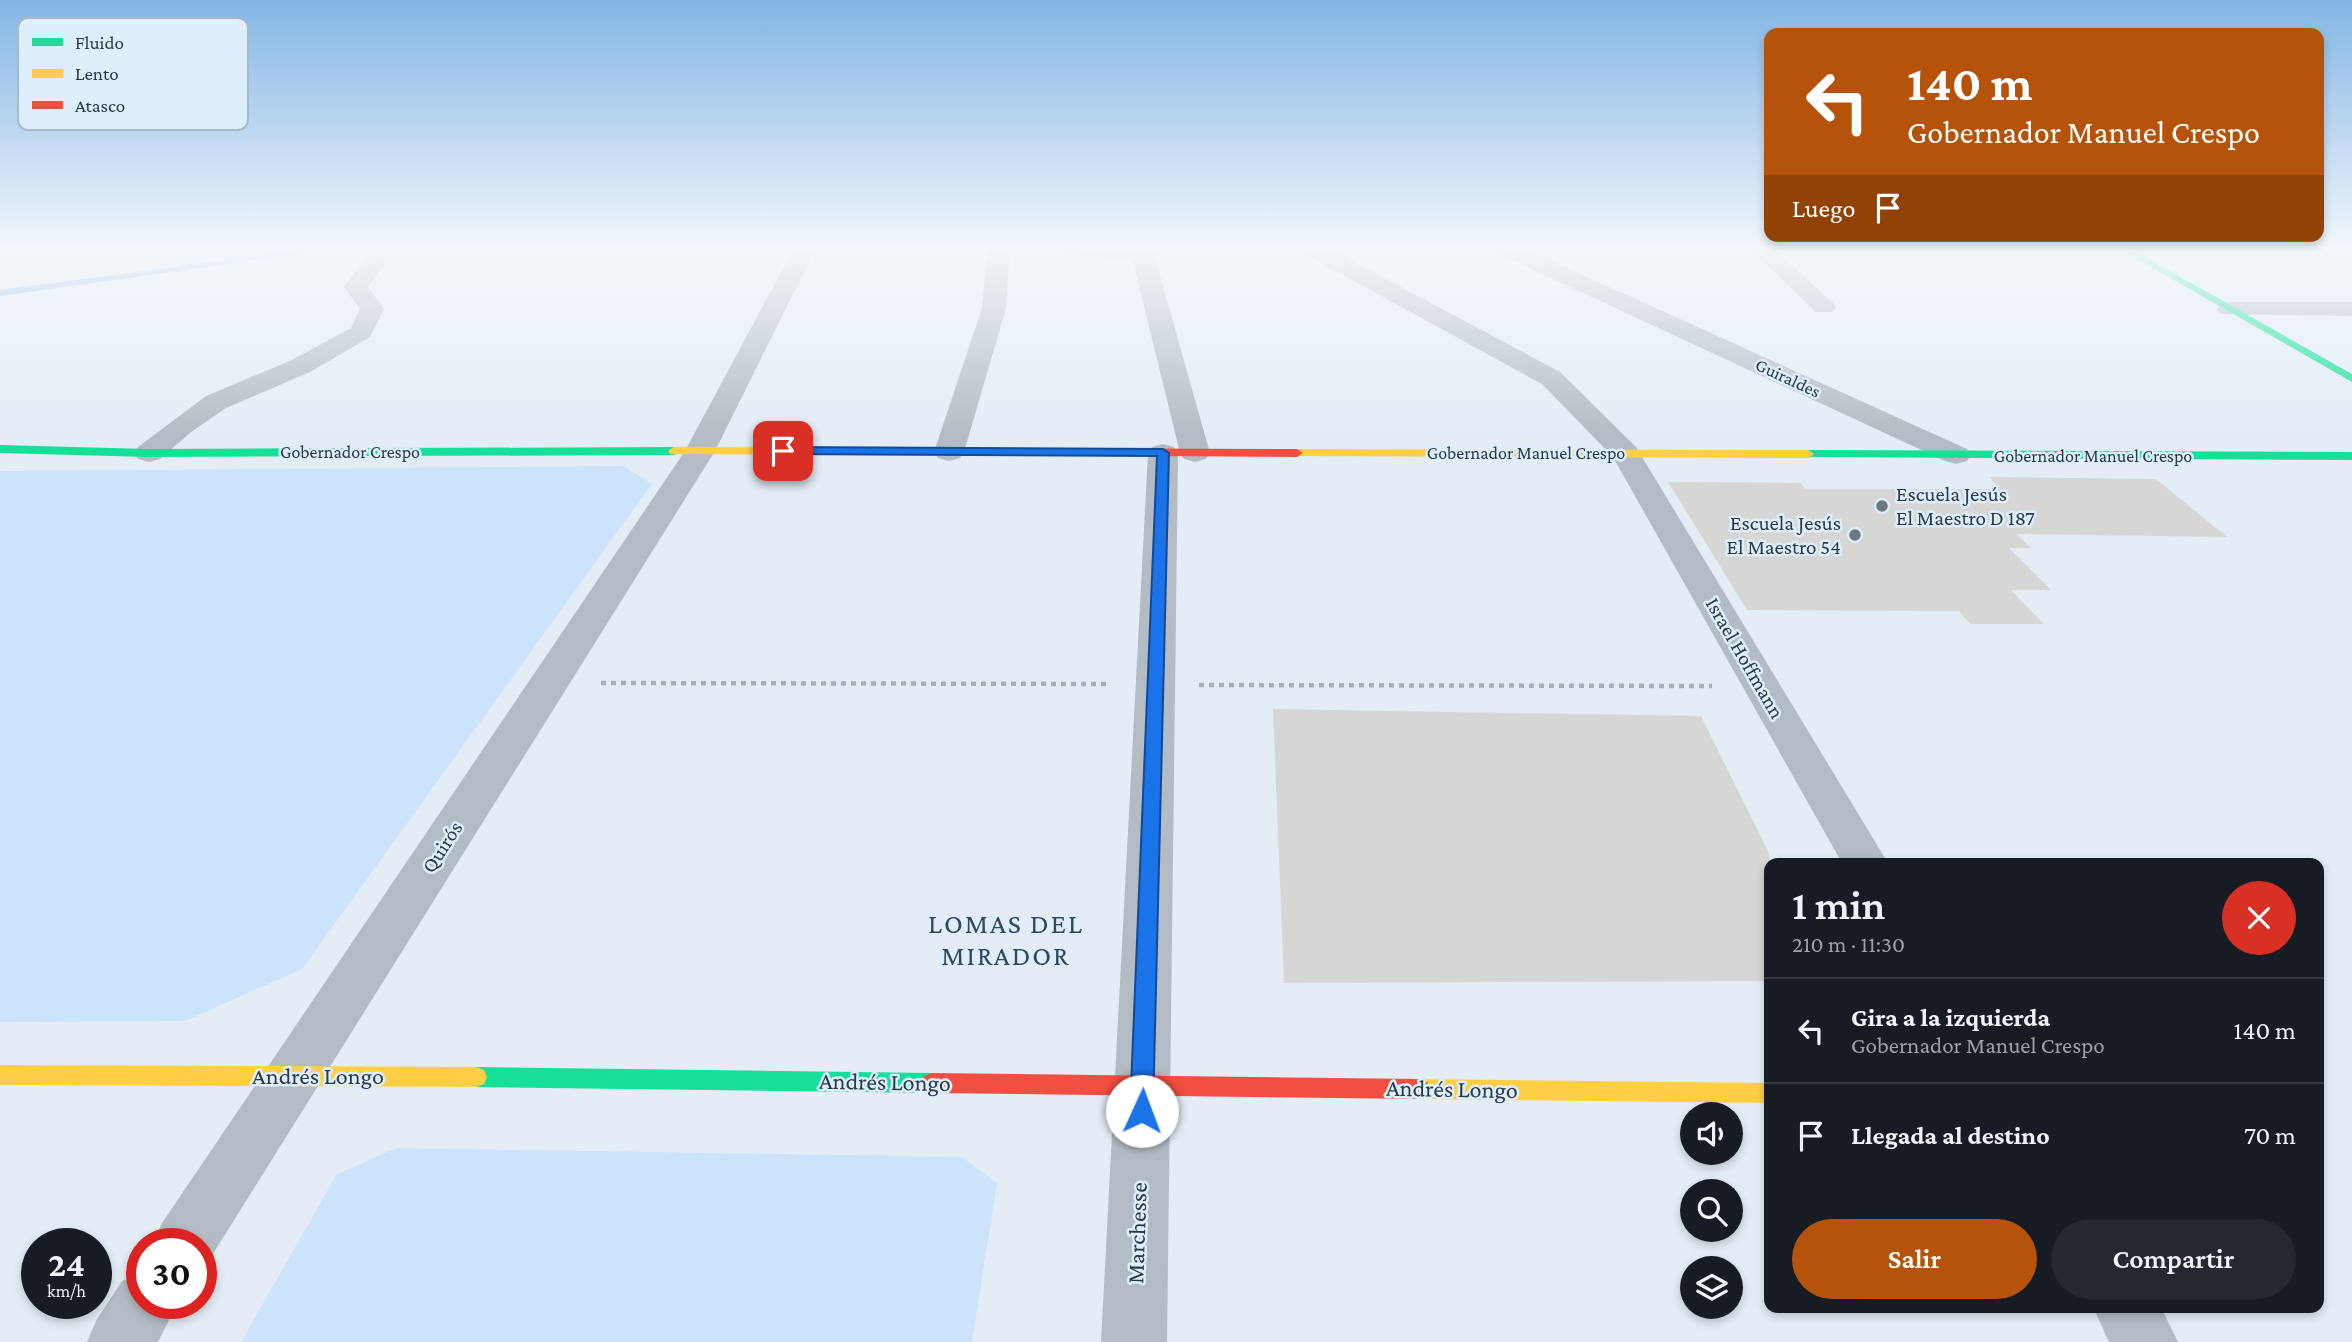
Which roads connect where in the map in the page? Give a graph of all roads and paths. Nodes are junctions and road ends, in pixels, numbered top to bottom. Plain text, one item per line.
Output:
1 (371, 311) edge
2 (773, 311) edge
3 (993, 311) edge
4 (1158, 311) edge
5 (1427, 311) edge
6 (1641, 311) edge
7 (2232, 311) edge
8 (2352, 379) edge
9 (0, 449) edge
10 (700, 451) junction
11 (949, 452) junction
12 (149, 453) junction
13 (1179, 453) junction
14 (1625, 453) junction
15 (1956, 455) junction
16 (2352, 456) edge
17 (1862, 858) edge
18 (0, 1074) edge
19 (294, 1075) junction
20 (1142, 1085) junction
21 (1764, 1093) edge
22 (194, 1228) edge
23 (2128, 1313) edge
24 (135, 1319) edge
25 (120, 1342) edge
26 (1134, 1342) edge
27 (2145, 1342) edge

1 - 12 street
2 - 10 street, Quirós
3 - 11 street
4 - 13 street, Marchesse
5 - 14 street, Israel Hoffmann
6 - 15 street, Guiraldes
7 - 8 street
9 - 12 street, Gobernador Crespo
10 - 11 street, Gobernador Manuel Crespo
10 - 12 street, Gobernador Crespo
10 - 19 street, Quirós
11 - 13 street, Gobernador Manuel Crespo
13 - 14 street, Gobernador Manuel Crespo
13 - 20 street, Marchesse
14 - 15 street, Gobernador Manuel Crespo
14 - 17 street, Israel Hoffmann
15 - 16 street, Gobernador Manuel Crespo
18 - 19 street, Andrés Longo
19 - 20 street, Andrés Longo
19 - 22 street, Quirós
20 - 21 street, Andrés Longo
20 - 26 street, Marchesse
23 - 27 street
24 - 25 street

